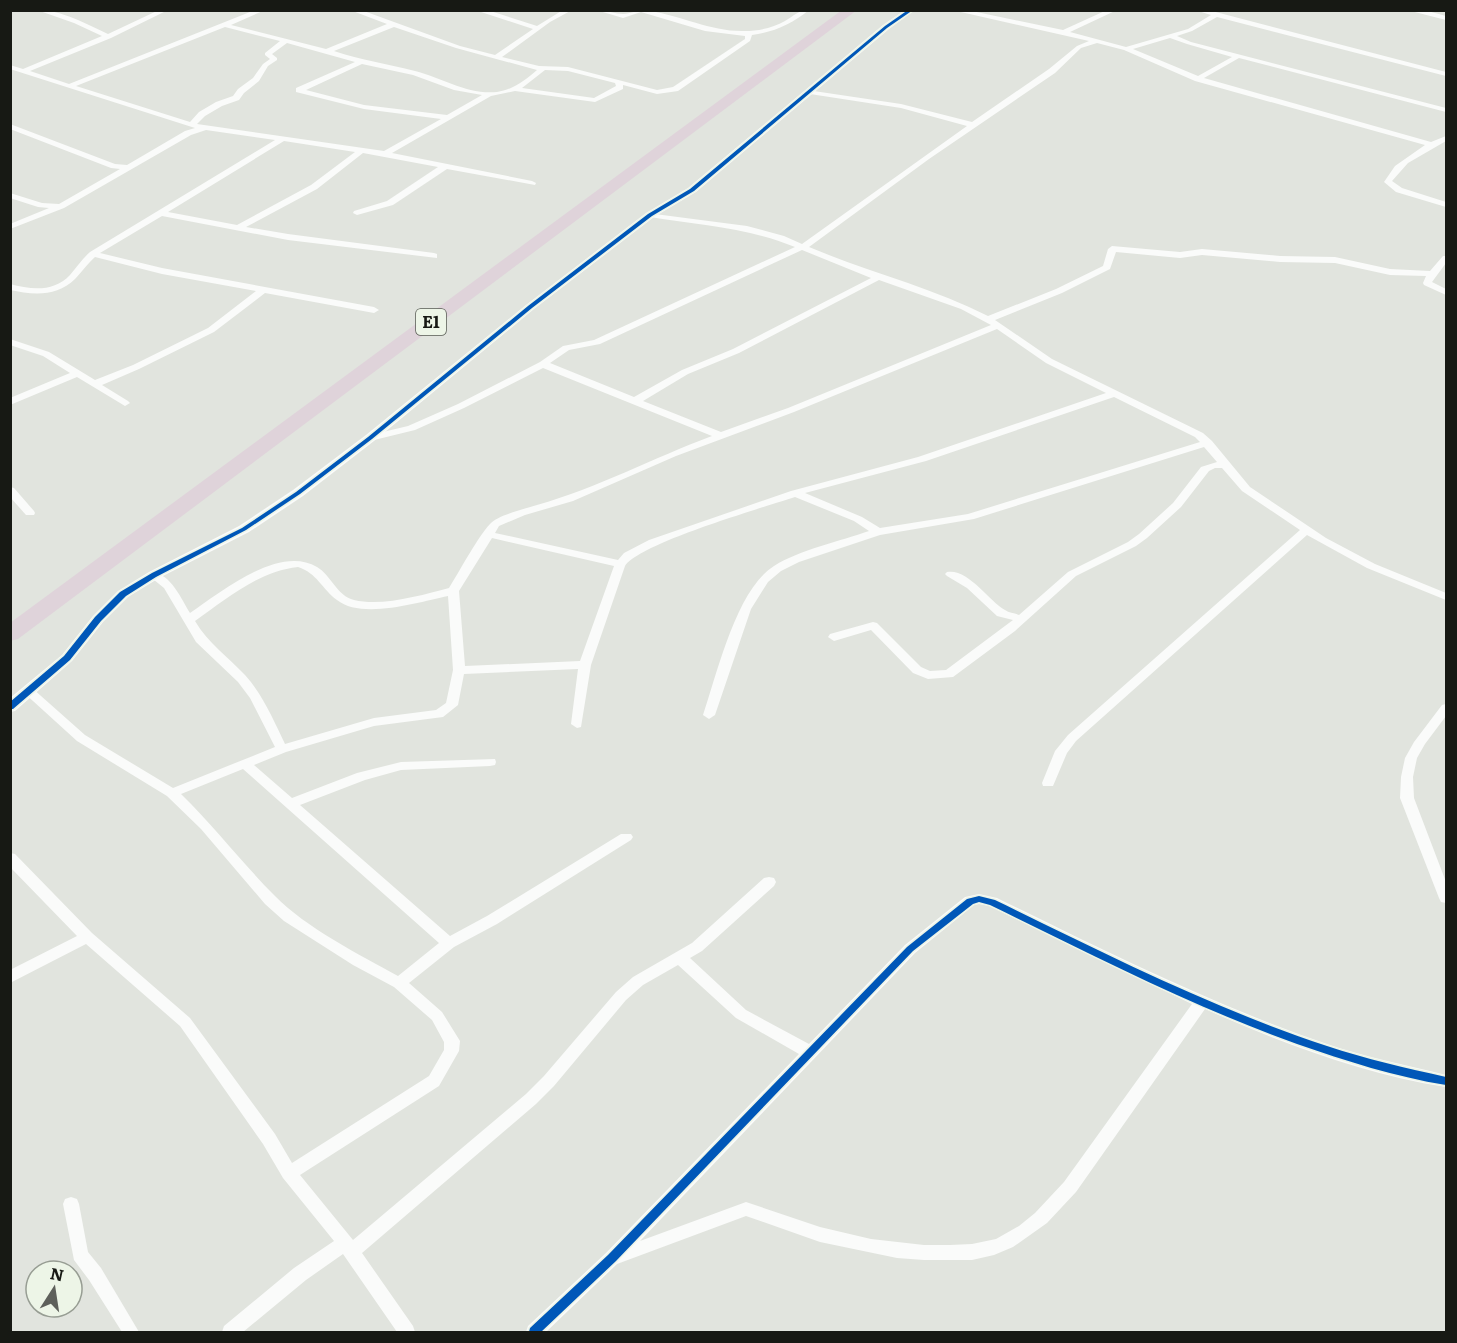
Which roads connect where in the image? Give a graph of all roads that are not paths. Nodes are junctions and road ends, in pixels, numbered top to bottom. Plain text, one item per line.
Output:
1 (40, 10) edge
2 (165, 10) edge
3 (251, 10) edge
4 (262, 10) edge
5 (353, 10) edge
6 (478, 10) edge
7 (569, 10) edge
8 (599, 10) edge
9 (641, 10) edge
10 (806, 10) edge
11 (838, 10) edge
12 (851, 10) edge
13 (911, 10) edge
14 (954, 10) edge
15 (1198, 10) edge
16 (1411, 10) edge
17 (1110, 11) edge
18 (1214, 16) junction
19 (1446, 18) edge
20 (234, 21) junction
21 (394, 24) junction
22 (225, 25) junction
23 (538, 28) junction
24 (1064, 32) junction
25 (750, 35) junction
26 (1170, 35) junction
27 (109, 37) junction
28 (286, 40) junction
29 (1096, 40) junction
30 (1126, 49) junction
31 (327, 51) junction
32 (1238, 56) junction
33 (496, 58) junction
34 (361, 62) junction
35 (10, 67) edge
36 (539, 68) junction
37 (23, 71) junction
38 (1446, 74) edge
39 (1198, 79) junction
40 (618, 82) junction
41 (72, 85) junction
42 (514, 89) junction
43 (810, 92) junction
44 (489, 94) junction
45 (1446, 110) edge
46 (447, 117) junction
47 (974, 125) junction
48 (10, 126) edge
49 (189, 127) junction
50 (1446, 138) edge
51 (282, 140) junction
52 (1430, 144) junction
53 (361, 151) junction
54 (385, 154) junction
55 (114, 166) junction
56 (445, 166) junction
57 (129, 167) junction
58 (114, 176) junction
59 (532, 183) dead end
60 (10, 195) edge
61 (41, 205) junction
62 (1446, 205) edge
63 (61, 206) junction
64 (159, 213) junction
65 (357, 213) dead end
66 (650, 215) junction
67 (39, 216) junction
68 (10, 227) edge
69 (237, 228) junction
70 (804, 247) junction
71 (93, 254) junction
72 (434, 255) dead end
73 (1446, 258) edge
74 (1403, 272) junction
75 (1432, 274) junction
76 (879, 278) junction
77 (1427, 283) junction
78 (10, 287) edge
79 (262, 290) junction
80 (1446, 292) edge
81 (374, 310) dead end
82 (992, 322) junction
83 (10, 342) edge
84 (543, 364) junction
85 (77, 374) junction
86 (95, 384) junction
87 (1116, 393) junction
88 (636, 400) junction
89 (10, 402) edge
90 (125, 403) dead end
91 (721, 436) junction
92 (370, 438) junction
93 (1208, 443) junction
94 (1224, 465) junction
95 (10, 490) edge
96 (795, 493) junction
97 (30, 513) dead end
98 (1306, 530) junction
99 (878, 532) junction
100 (487, 534) junction
101 (621, 564) junction
102 (951, 574) dead end
103 (154, 575) junction
104 (453, 591) junction
105 (1446, 597) edge
106 (10, 615) edge
107 (190, 619) junction
108 (1021, 619) junction
109 (10, 634) edge
110 (834, 638) dead end
111 (585, 665) junction
112 (459, 670) junction
113 (28, 691) junction
114 (10, 707) edge
115 (1446, 708) edge
116 (708, 715) dead end
117 (577, 724) dead end
118 (282, 749) junction
119 (490, 762) dead end
120 (244, 763) junction
121 (1047, 783) dead end
122 (172, 793) junction
123 (291, 803) junction
124 (626, 837) dead end
125 (10, 858) edge
126 (770, 882) dead end
127 (1446, 898) edge
128 (87, 937) junction
129 (449, 943) junction
130 (679, 957) junction
131 (10, 977) edge
132 (399, 983) junction
133 (1201, 1003) junction
134 (811, 1053) junction
135 (1446, 1081) edge
136 (289, 1173) junction
137 (71, 1204) dead end
138 (348, 1247) junction
139 (612, 1258) junction
140 (131, 1332) edge
141 (230, 1332) edge
142 (407, 1332) edge
143 (534, 1332) edge

1 - 27 street
2 - 27 street
3 - 20 street
4 - 20 street
5 - 21 street
6 - 23 street
7 - 23 street
8 - 9 street
9 - 25 street
10 - 25 street
11 - 106 highway, E1
12 - 109 highway, E1
13 - 43 street
14 - 24 street
15 - 18 street
16 - 19 street
17 - 24 street
18 - 26 street
18 - 38 street
20 - 22 street
21 - 31 street
21 - 33 street
22 - 28 street
22 - 41 street
23 - 33 street
24 - 29 street
25 - 40 street
26 - 30 street
26 - 32 street
27 - 37 street
28 - 31 street
28 - 49 street
29 - 30 street
29 - 47 street
30 - 39 street
31 - 34 street
32 - 39 street
32 - 45 street
33 - 36 street
34 - 44 street
34 - 46 street
35 - 37 street
36 - 40 street
36 - 42 street
37 - 41 street
39 - 52 street
40 - 42 street
41 - 49 street
42 - 44 street
43 - 47 street
43 - 66 street
44 - 46 street
46 - 54 street
47 - 70 street
48 - 55 street
49 - 51 street
49 - 57 street
50 - 52 street
51 - 53 street
51 - 64 street
52 - 62 street
53 - 54 street
53 - 69 street
54 - 56 street
55 - 57 street
55 - 58 street
56 - 59 street
56 - 65 street
57 - 58 street
58 - 63 street
60 - 61 street
61 - 63 street
61 - 67 street
63 - 67 street
64 - 69 street
64 - 71 street
66 - 70 street
66 - 92 street
67 - 68 street
69 - 72 street
70 - 76 street
70 - 84 street
71 - 78 street
71 - 79 street
73 - 75 street
74 - 75 street
74 - 77 street
74 - 82 street
75 - 77 street
76 - 82 street
76 - 88 street
77 - 80 street
79 - 81 street
79 - 86 street
82 - 87 street
82 - 91 street
83 - 85 street
84 - 88 street
84 - 92 street
85 - 86 street
85 - 89 street
86 - 90 street
87 - 93 street
87 - 96 street
88 - 91 street
91 - 100 street
92 - 103 street
93 - 94 street
93 - 99 street
94 - 98 street
94 - 108 street
95 - 97 street
96 - 99 street
96 - 101 street
98 - 105 street
98 - 121 street
99 - 116 street
100 - 101 street
100 - 104 street
101 - 111 street
102 - 108 street
103 - 107 street
103 - 113 street
104 - 107 street
104 - 112 street
107 - 118 street
108 - 110 street
111 - 112 street
111 - 117 street
112 - 118 street
113 - 114 street
113 - 122 street
115 - 127 street
118 - 120 street
119 - 123 street
120 - 122 street
120 - 123 street
122 - 132 street
123 - 129 street
124 - 129 street
125 - 128 street
126 - 130 street
128 - 131 street
128 - 136 street
129 - 132 street
130 - 134 street
130 - 138 street
132 - 136 street
133 - 134 street
133 - 135 street
133 - 139 street
134 - 139 street
136 - 138 street
137 - 140 street
138 - 141 street
138 - 142 street
139 - 143 street

